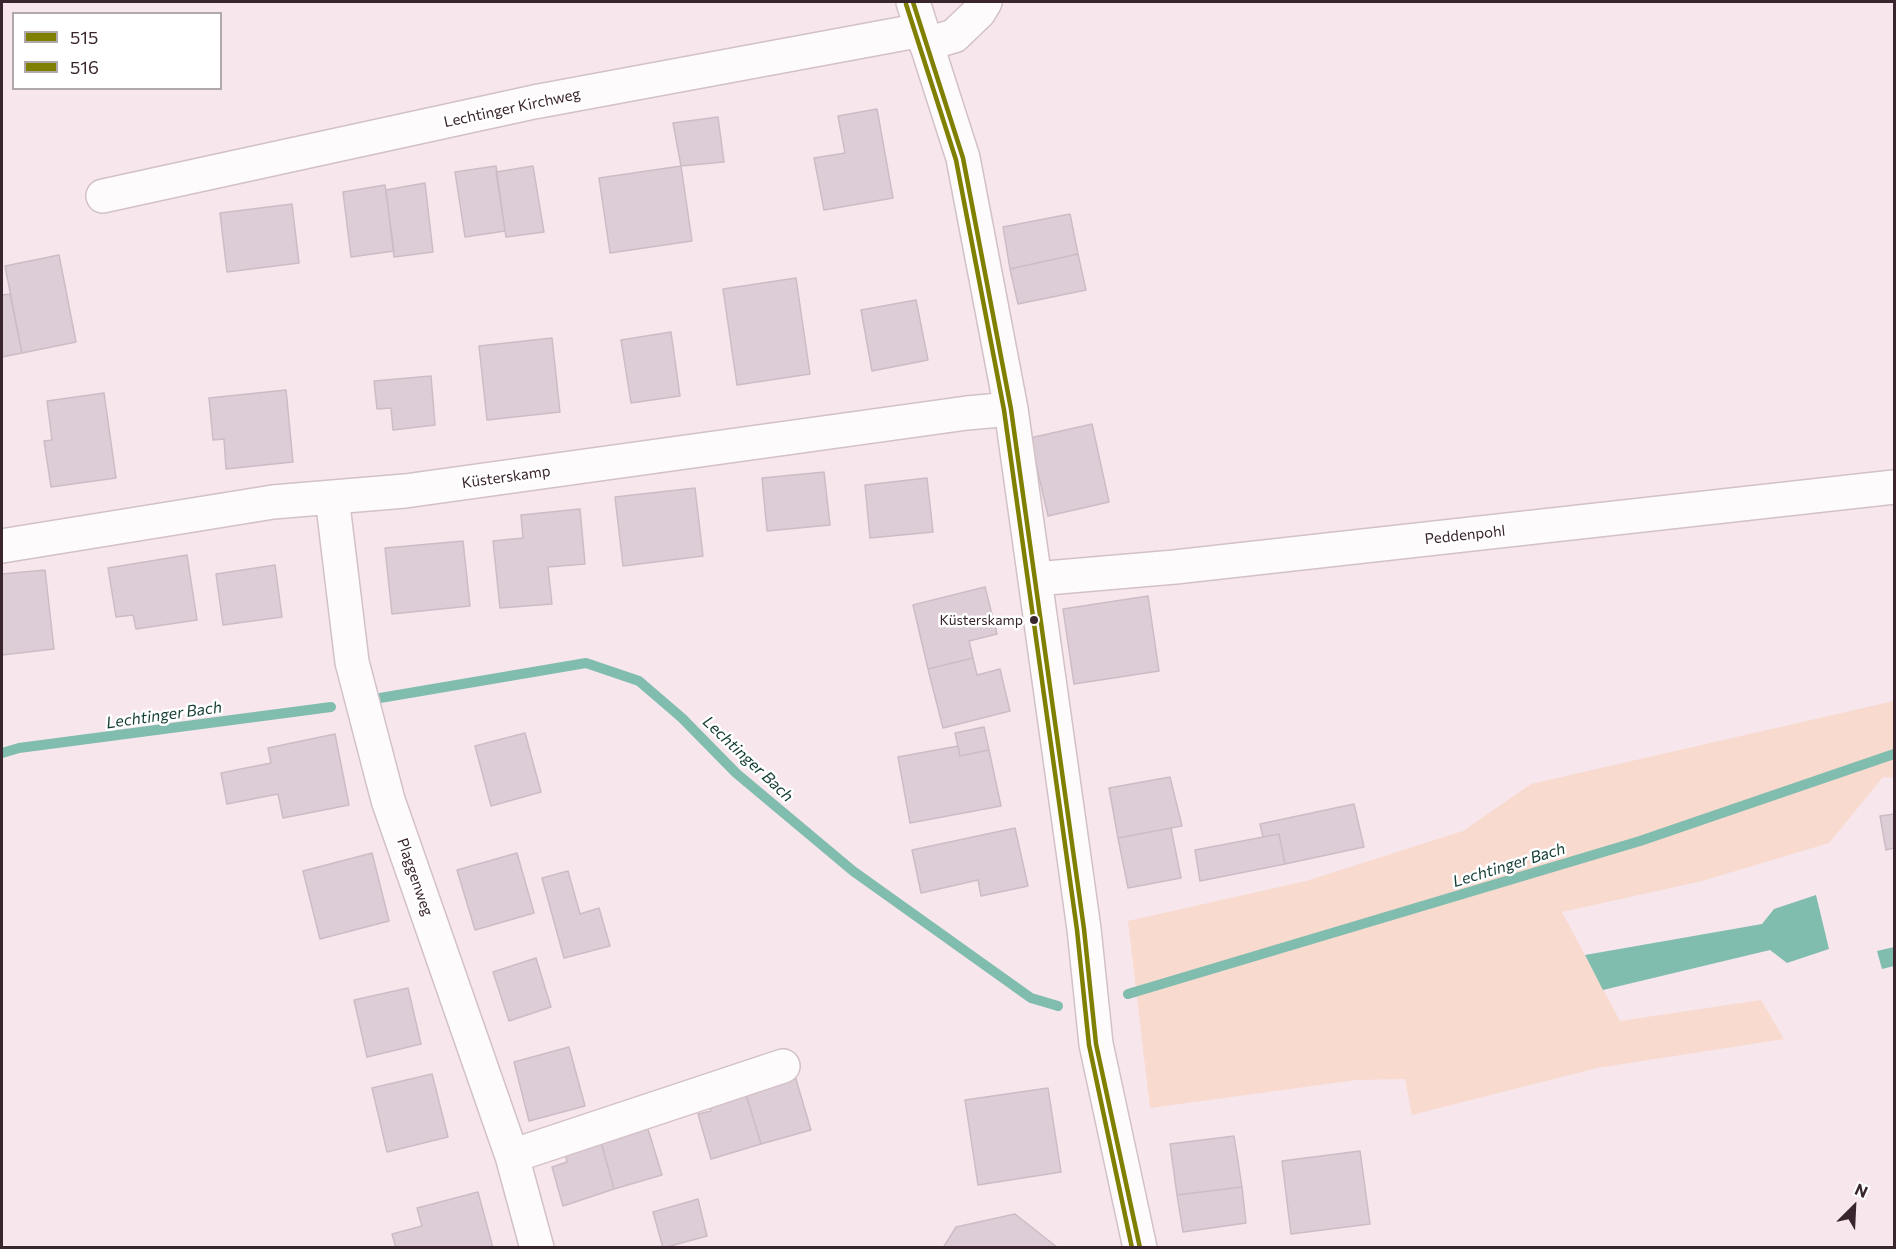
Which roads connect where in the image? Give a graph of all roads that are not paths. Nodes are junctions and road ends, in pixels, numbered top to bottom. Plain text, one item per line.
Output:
1 (984, 2) edge
2 (921, 25) edge
3 (103, 196) dead end
4 (1011, 409) junction
5 (1894, 487) edge
6 (332, 497) junction
7 (2, 546) edge
8 (1035, 579) junction
9 (783, 1066) dead end
10 (512, 1156) junction
11 (537, 1248) edge
12 (1140, 1248) edge

1 - 2 street, Lechtinger Kirchweg
2 - 3 street, Lechtinger Kirchweg
2 - 4 street
4 - 6 street, Küsterskamp
4 - 8 street
5 - 8 street, Peddenpohl
6 - 7 street, Küsterskamp
6 - 10 street, Plaggenweg
8 - 12 street
9 - 10 street
10 - 11 street, Plaggenweg

